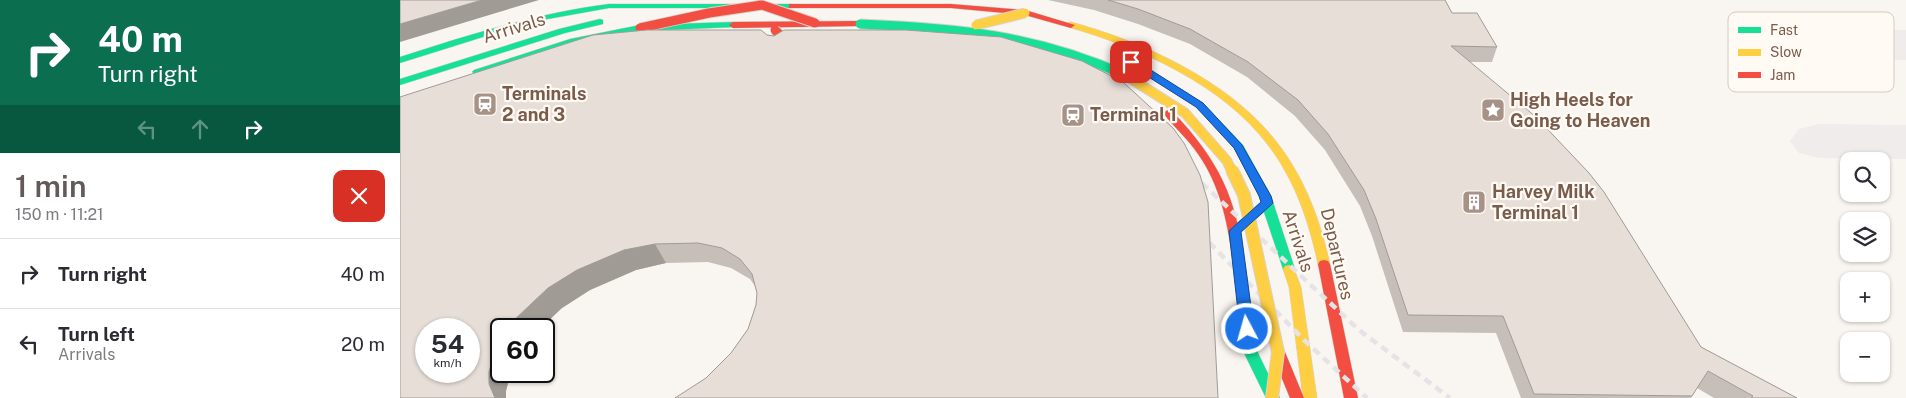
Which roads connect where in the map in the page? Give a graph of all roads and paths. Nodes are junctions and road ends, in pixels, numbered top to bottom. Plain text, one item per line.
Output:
1 (762, 5) junction
2 (1025, 13) junction
3 (919, 15) junction
4 (815, 23) junction
5 (749, 24) junction
6 (860, 24) junction
7 (1018, 26) dead end
8 (640, 28) junction
9 (955, 28) junction
10 (1036, 29) dead end
11 (882, 32) junction
12 (1057, 34) dead end
13 (400, 60) edge
14 (1144, 68) dead end
15 (464, 77) edge
16 (400, 82) edge
17 (476, 82) edge
18 (1267, 203) junction
19 (1235, 231) junction
20 (1249, 348) junction
21 (1278, 352) junction
22 (1252, 381) dead end
23 (1273, 398) edge
24 (1297, 398) edge
25 (1310, 398) edge
26 (1351, 398) edge

1 - 2 main road, Departures, bridge
1 - 4 main road, bridge
1 - 8 main road, bridge
1 - 13 main road, Departures, bridge
2 - 9 main road, bridge
2 - 26 main road, Departures
3 - 7 main road, Arrivals
3 - 11 main road
3 - 16 main road, Arrivals
4 - 5 main road
4 - 6 main road
5 - 6 main road, bridge
5 - 8 main road, bridge
6 - 9 main road, bridge
8 - 15 main road
9 - 21 main road, bridge
10 - 12 main road
11 - 17 main road
11 - 19 main road
14 - 18 main road, Arrivals
18 - 19 main road
18 - 25 main road, Arrivals
19 - 20 main road
20 - 22 main road
20 - 23 main road
21 - 23 main road, bridge
21 - 24 main road

